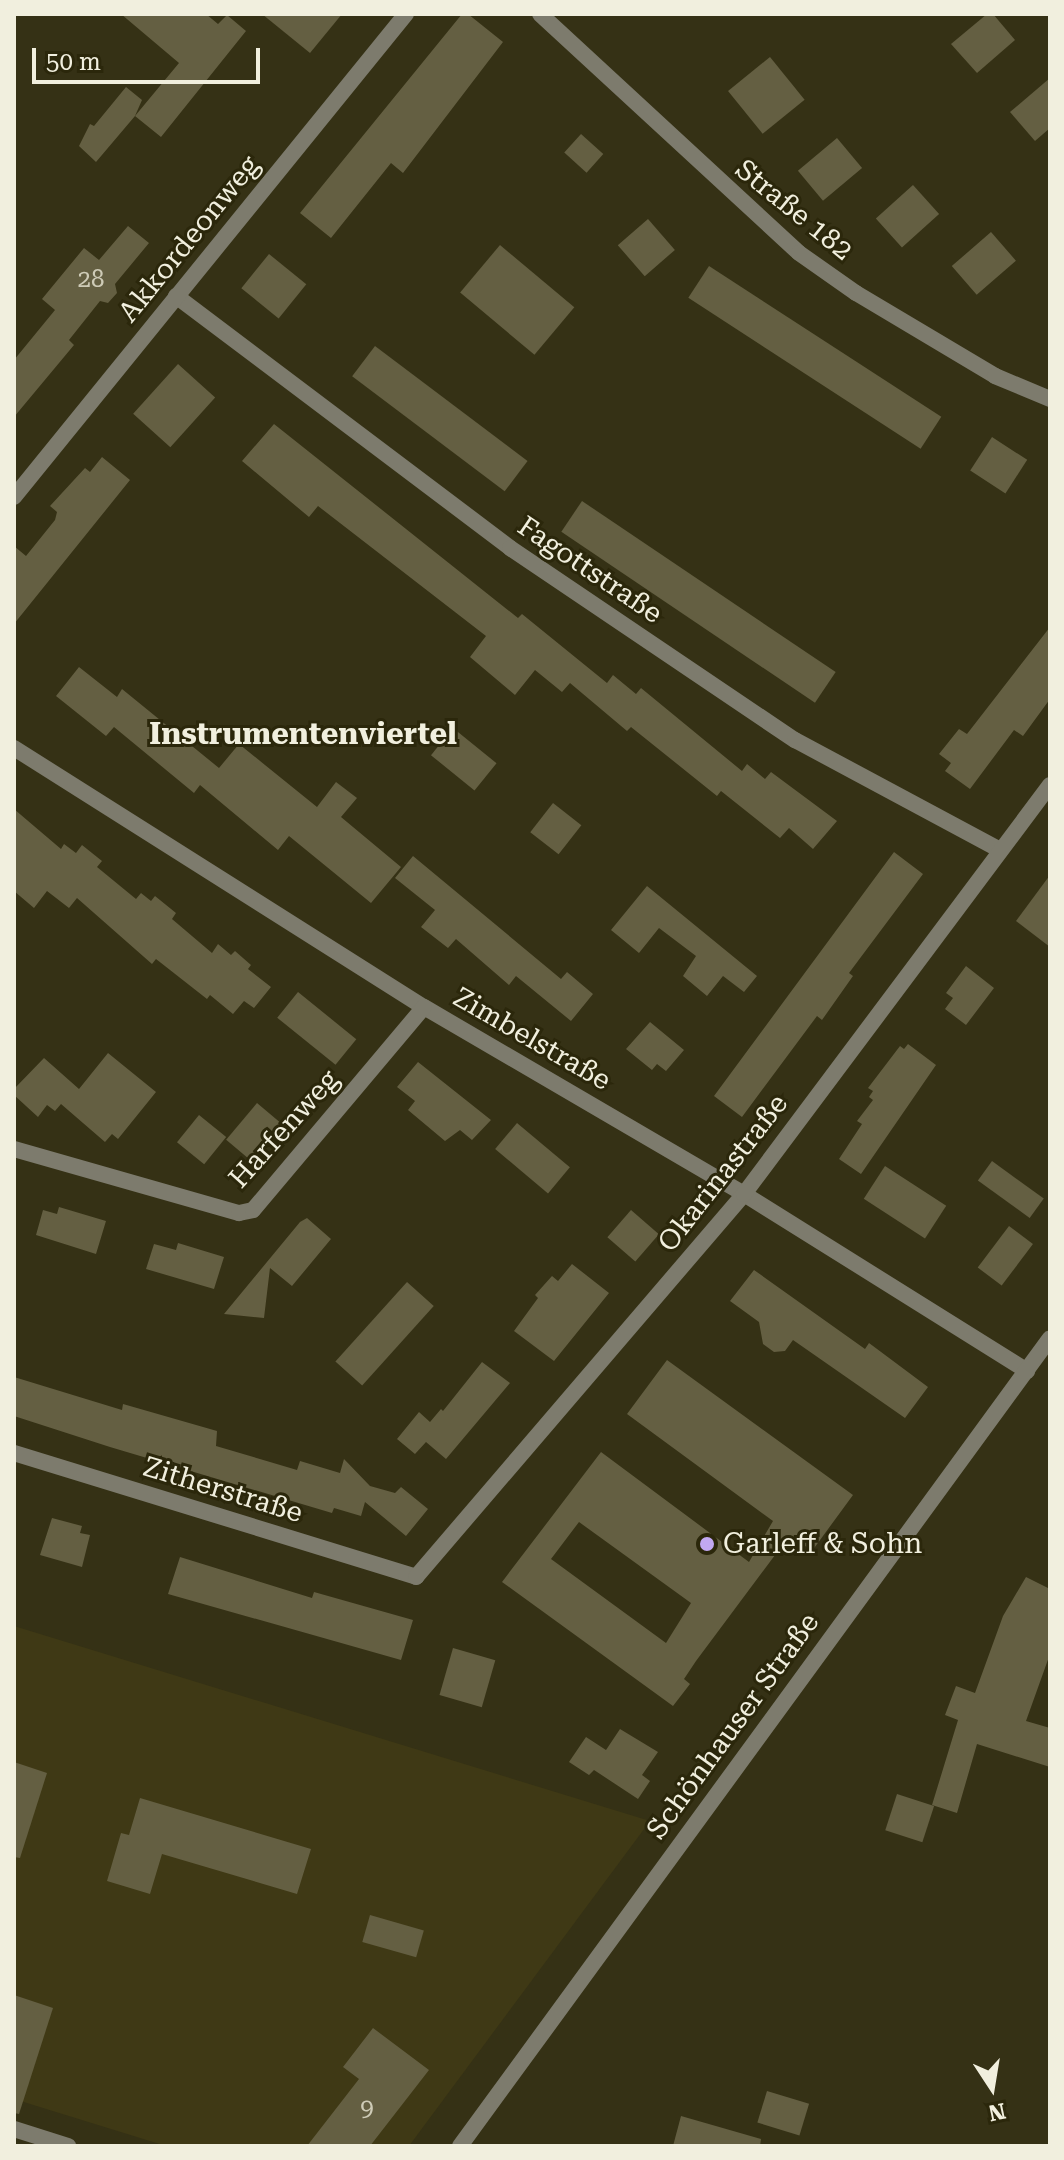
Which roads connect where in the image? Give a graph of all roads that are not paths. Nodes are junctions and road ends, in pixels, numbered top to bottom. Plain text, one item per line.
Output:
1 (406, 14) edge
2 (540, 14) edge
3 (176, 296) junction
4 (1050, 399) edge
5 (14, 497) edge
6 (14, 748) edge
7 (1050, 785) edge
8 (1000, 850) junction
9 (424, 1007) junction
10 (14, 1149) edge
11 (744, 1194) junction
12 (1050, 1338) edge
13 (1027, 1371) junction
14 (14, 1453) edge
15 (416, 1577) joint
16 (14, 2129) edge
17 (68, 2146) edge
18 (460, 2146) edge

1 - 3 street, Akkordeonweg
2 - 4 street, Straße 182
3 - 5 street, Akkordeonweg
3 - 8 street, Fagottstraße
6 - 9 street, Zimbelstraße
7 - 8 street, Okarinastraße
8 - 11 street, Okarinastraße
9 - 10 street, Harfenweg
9 - 11 street, Zimbelstraße
11 - 13 street, Zimbelstraße
11 - 15 street, Okarinastraße
12 - 13 street, Schönhauser Straße
13 - 18 street, Schönhauser Straße
14 - 15 street, Zitherstraße
16 - 17 street

